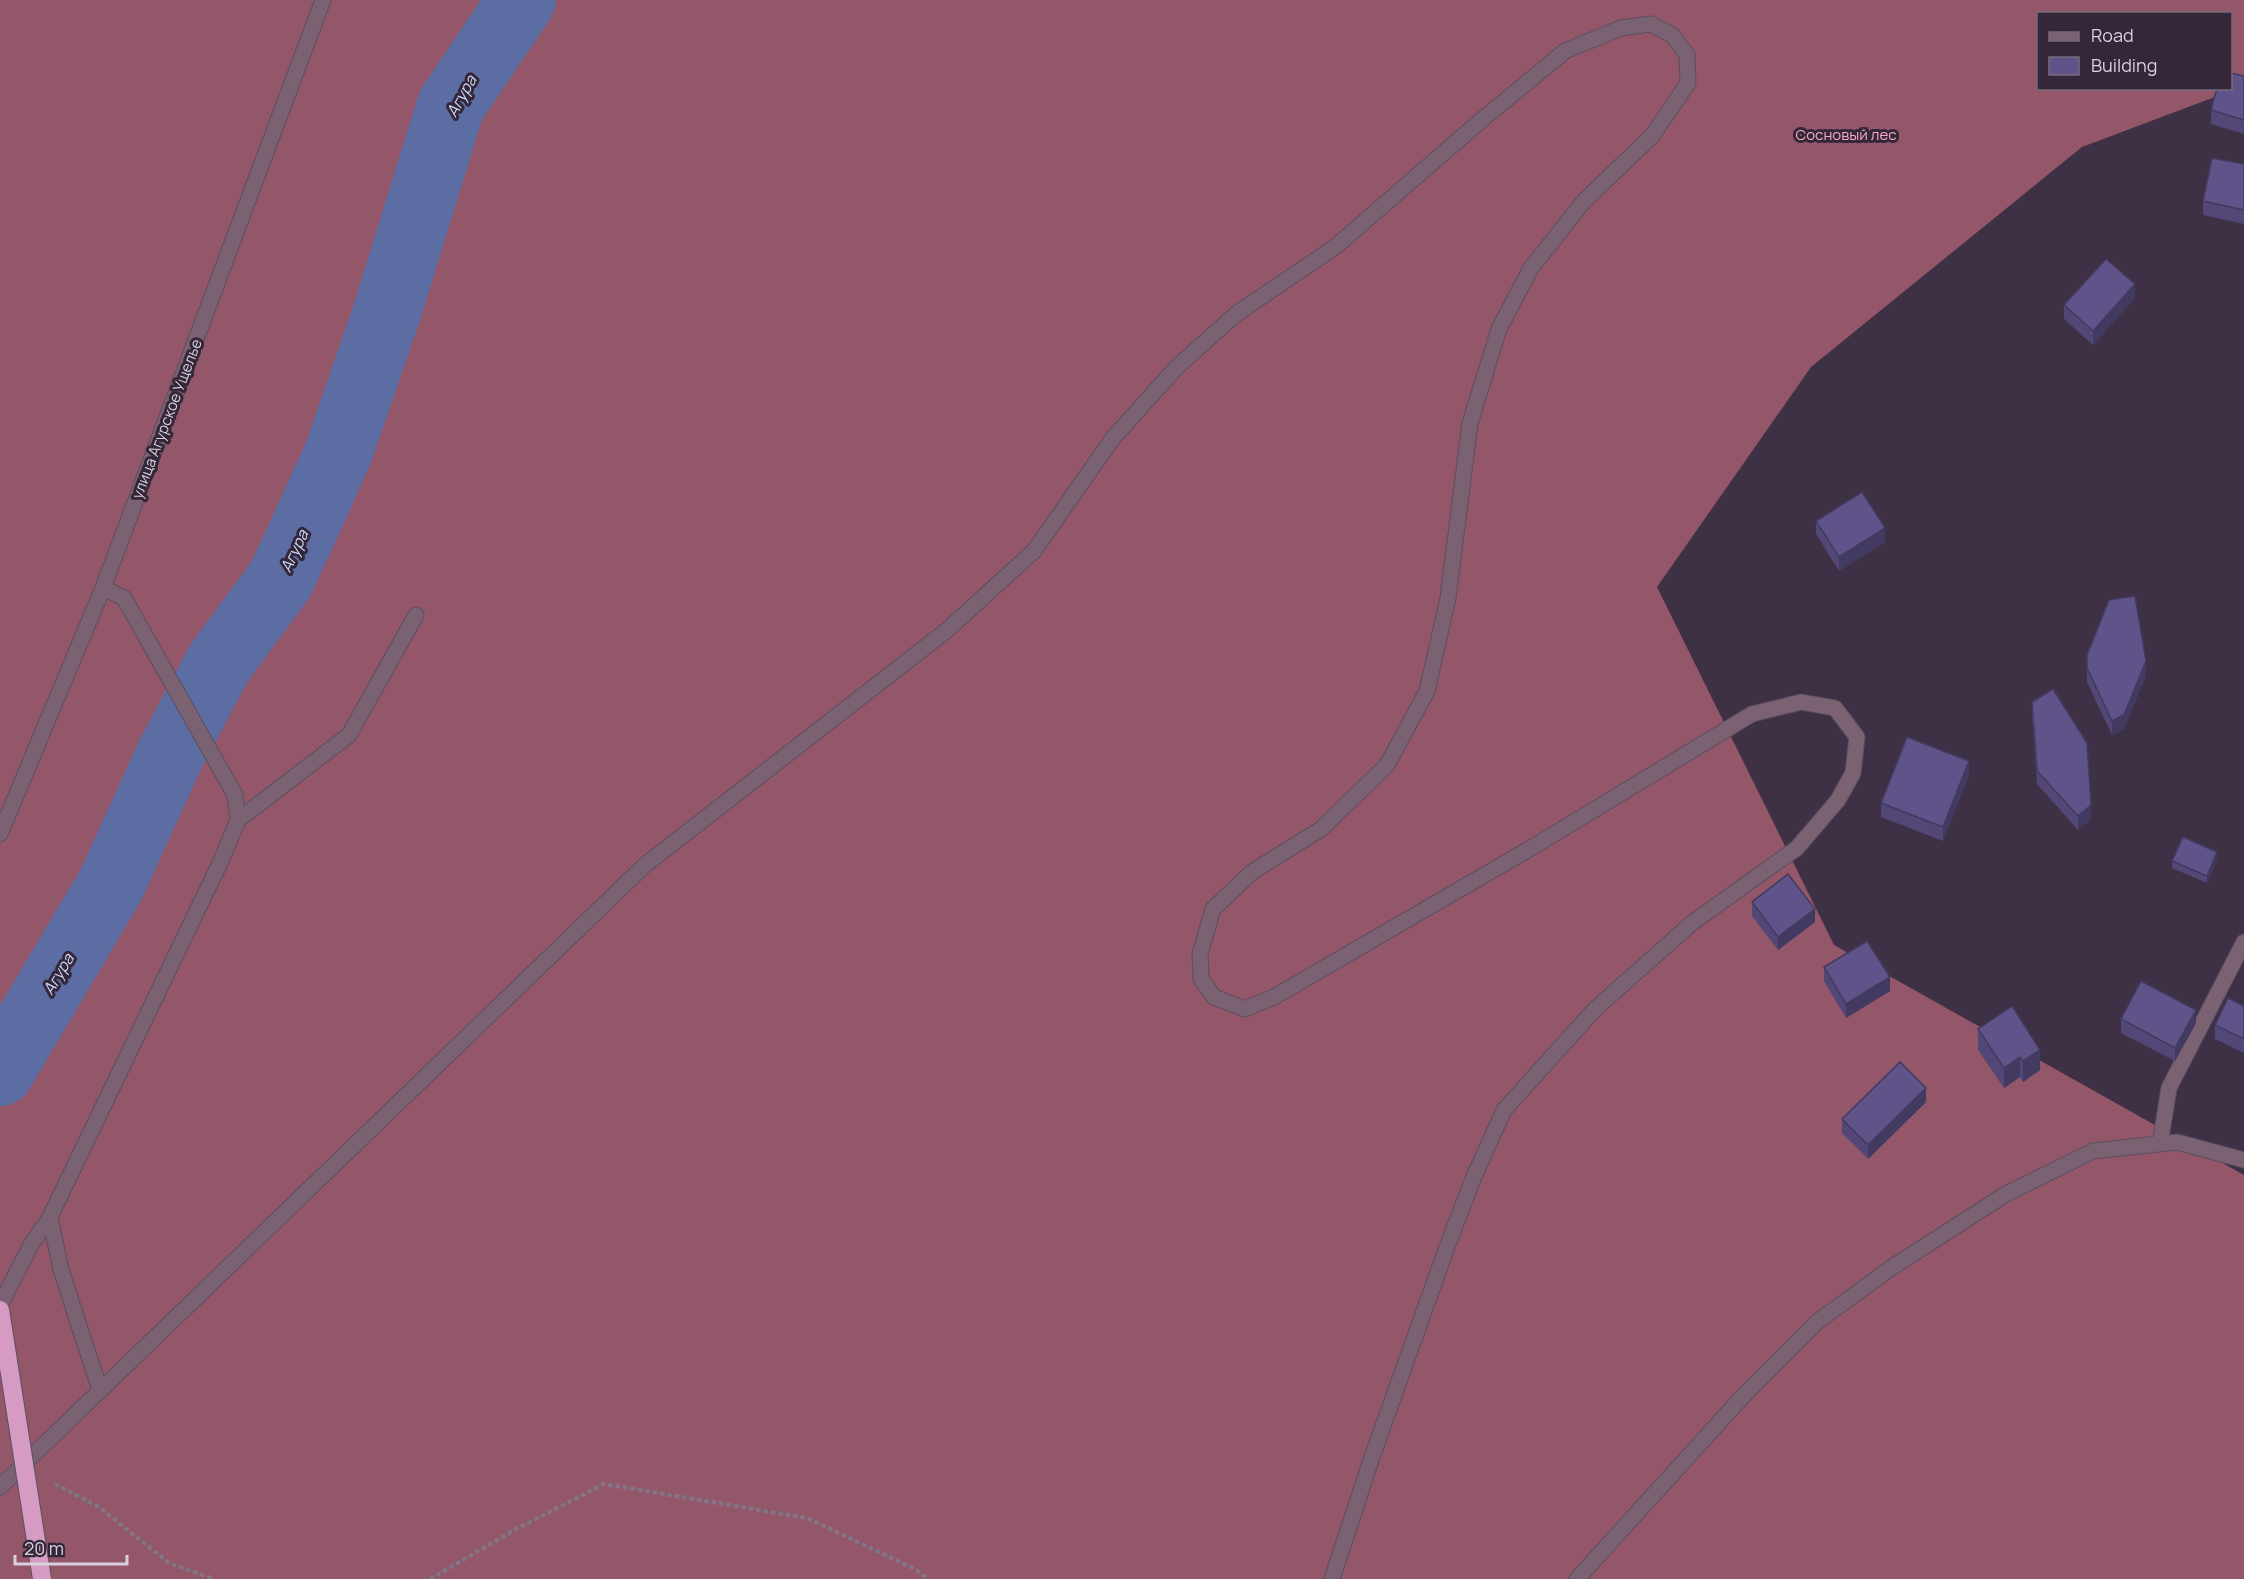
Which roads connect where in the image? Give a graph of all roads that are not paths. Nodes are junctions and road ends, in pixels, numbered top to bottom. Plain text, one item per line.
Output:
1 (323, 0) edge
2 (103, 588) junction
3 (416, 615) dead end
4 (238, 820) junction
5 (0, 834) edge
6 (2244, 942) edge
7 (2160, 1144) junction
8 (2244, 1160) edge
9 (50, 1217) junction
10 (0, 1305) edge
11 (0, 1310) edge
12 (100, 1390) junction
13 (5, 1483) edge
14 (42, 1579) edge
15 (1332, 1579) edge
16 (1577, 1579) edge

1 - 2 street, улица Агурское Ущелье
2 - 4 street
2 - 5 street, улица Агурское Ущелье
3 - 4 street
4 - 9 street
6 - 7 street
7 - 8 street
7 - 16 street
9 - 10 street
9 - 12 street
11 - 14 highway, bridge
12 - 13 street
12 - 15 street

